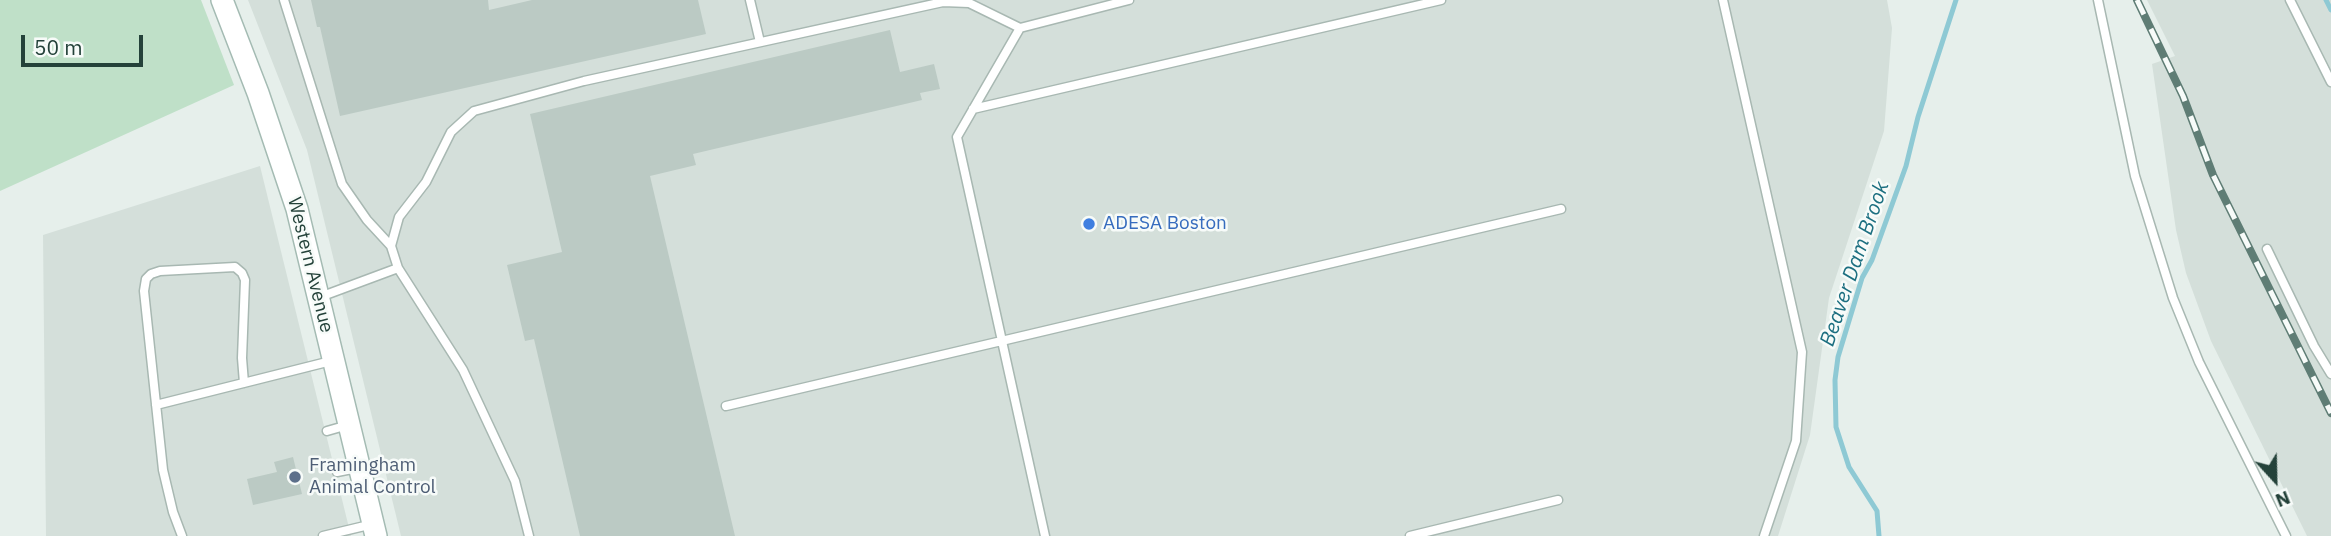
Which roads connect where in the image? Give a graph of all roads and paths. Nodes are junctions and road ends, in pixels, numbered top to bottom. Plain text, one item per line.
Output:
1 (222, 0) edge
2 (284, 0) edge
3 (750, 0) edge
4 (1129, 0) edge
5 (1441, 0) edge
6 (1723, 0) edge
7 (2098, 0) edge
8 (2290, 0) edge
9 (1020, 28) junction
10 (760, 42) junction
11 (2331, 82) edge
12 (973, 109) junction
13 (1561, 209) dead end
14 (391, 246) junction
15 (2267, 249) dead end
16 (398, 268) junction
17 (320, 297) junction
18 (1002, 341) junction
19 (334, 360) junction
20 (2331, 374) edge
21 (244, 383) junction
22 (156, 405) junction
23 (726, 406) dead end
24 (349, 425) junction
25 (327, 430) dead end
26 (360, 467) junction
27 (337, 472) dead end
28 (1558, 500) dead end
29 (374, 530) edge
30 (182, 536) edge
31 (323, 536) edge
32 (529, 536) edge
33 (1045, 536) edge
34 (1410, 536) edge
35 (1764, 536) edge
36 (2286, 536) edge

1 - 17 street, Western Avenue
2 - 14 lane
3 - 10 lane
4 - 9 lane
5 - 12 lane
6 - 35 lane
7 - 36 lane
8 - 11 lane
9 - 10 lane
9 - 12 lane
10 - 14 lane
12 - 18 lane
13 - 18 lane
14 - 16 lane
15 - 20 lane
16 - 17 lane
16 - 32 lane
17 - 19 street, Western Avenue
18 - 23 lane
18 - 33 lane
19 - 21 lane
19 - 24 street, Western Avenue
21 - 22 lane
21 - 22 lane
22 - 30 lane
24 - 25 lane
24 - 26 street, Western Avenue
26 - 27 lane
26 - 29 street, Western Avenue
28 - 34 lane
29 - 31 lane

